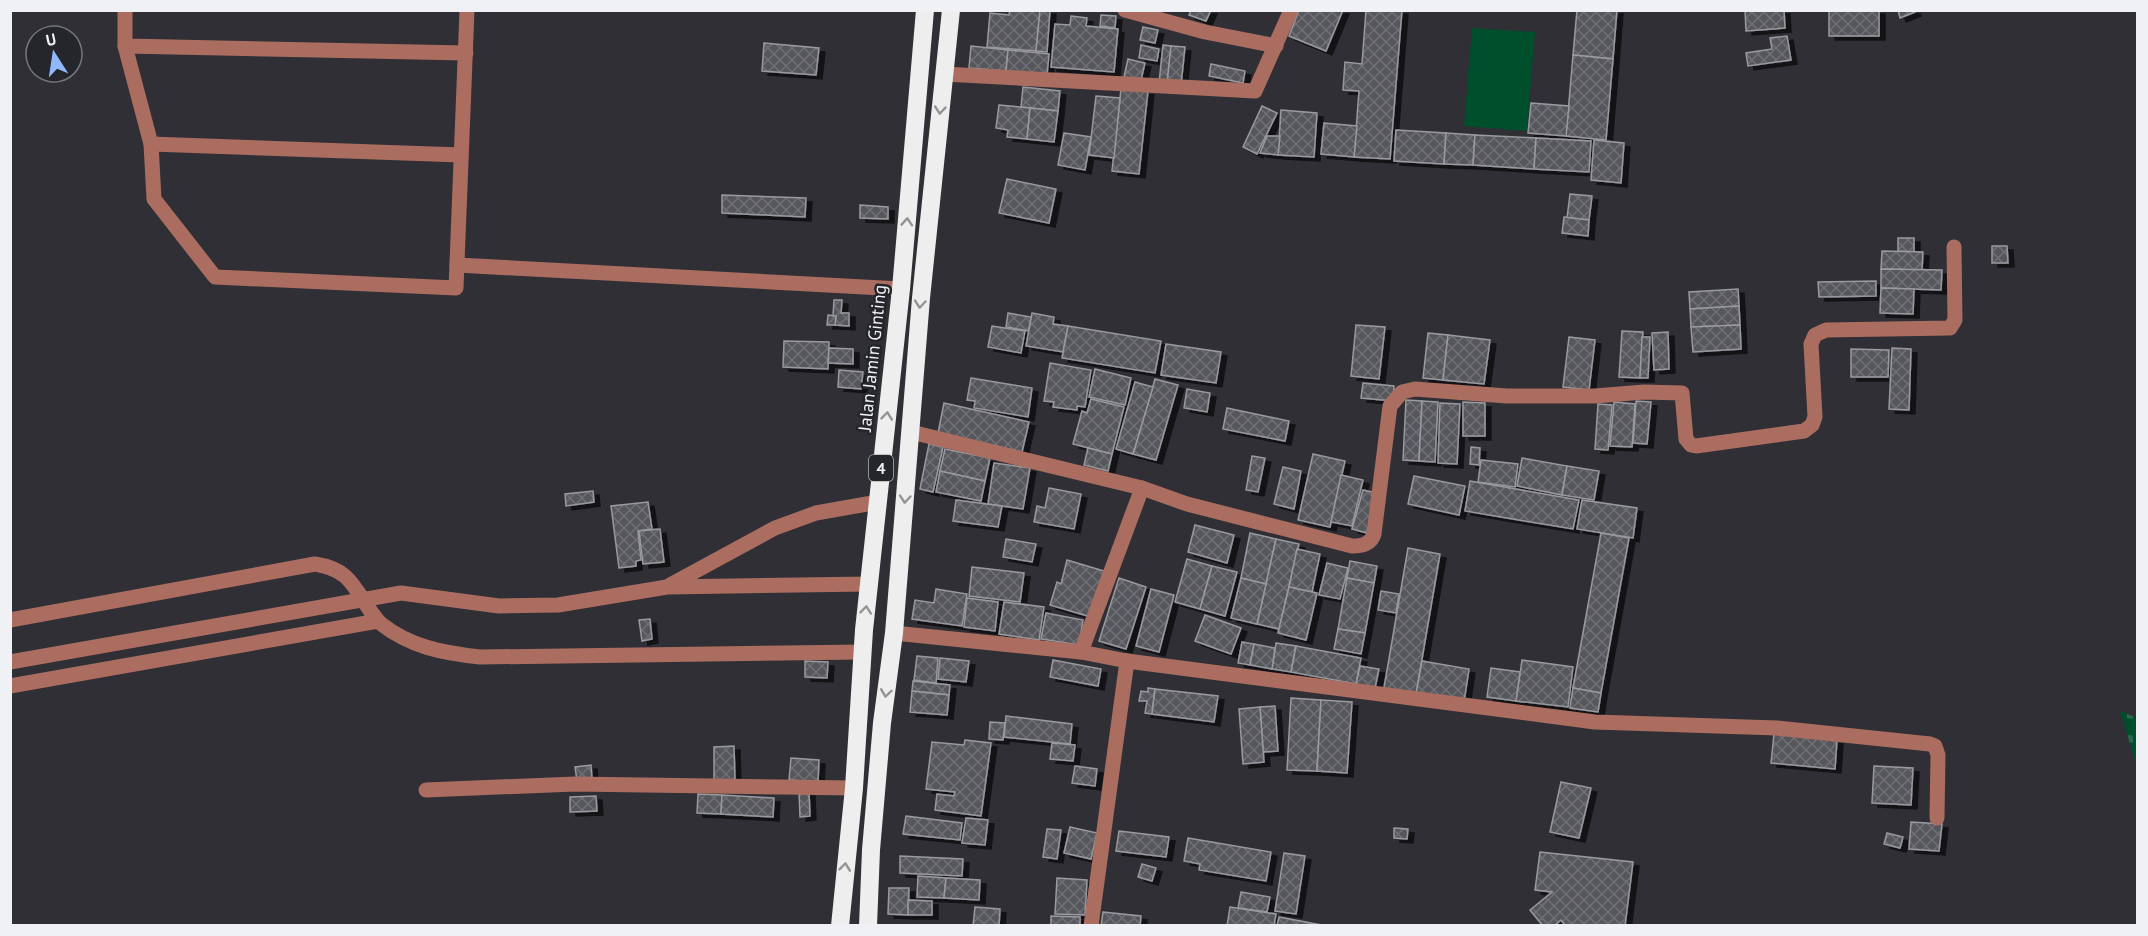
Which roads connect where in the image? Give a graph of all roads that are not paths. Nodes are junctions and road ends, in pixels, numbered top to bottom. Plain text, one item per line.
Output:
1 (125, 10) edge
2 (467, 10) edge
3 (925, 10) edge
4 (951, 10) edge
5 (1125, 10) edge
6 (1291, 10) edge
7 (125, 46) junction
8 (1276, 46) junction
9 (466, 53) junction
10 (944, 74) junction
11 (151, 144) junction
12 (461, 154) junction
13 (1954, 247) dead end
14 (457, 265) junction
15 (901, 289) junction
16 (911, 432) junction
17 (1142, 488) junction
18 (878, 502) junction
19 (869, 584) junction
20 (667, 587) junction
21 (363, 599) junction
22 (10, 620) edge
23 (378, 621) junction
24 (894, 633) junction
25 (862, 652) junction
26 (1081, 652) junction
27 (1127, 661) junction
28 (10, 662) edge
29 (10, 687) edge
30 (854, 788) junction
31 (426, 790) dead end
32 (1937, 818) dead end
33 (840, 926) edge
34 (868, 926) edge
35 (1091, 926) edge

1 - 7 street
2 - 9 street
15 -> 3 highway, Jalan Jamin Ginting / 4
4 - 10 highway, 4
5 - 8 street
6 - 8 street
7 - 9 street
7 - 11 street
8 - 10 street
9 - 12 street
10 -> 16 highway, 4
11 - 12 street
11 - 14 street
12 - 14 street
13 - 17 street
14 - 15 street
18 -> 15 highway, Jalan Jamin Ginting / 4
16 - 17 street
16 -> 24 highway, 4
17 - 26 street
18 - 19 highway, Jalan Jamin Ginting / 4
18 - 20 street
19 - 20 street
25 -> 19 highway, Jalan Jamin Ginting / 4
20 - 21 street
21 - 22 street
21 - 23 street
21 - 28 street
23 - 25 street
23 - 29 street
24 - 26 street
24 -> 34 highway, 4
25 - 30 highway, Jalan Jamin Ginting / 4
26 - 27 street
27 - 32 street
27 - 35 street
30 - 31 street
33 -> 30 highway, Jalan Jamin Ginting / 4

